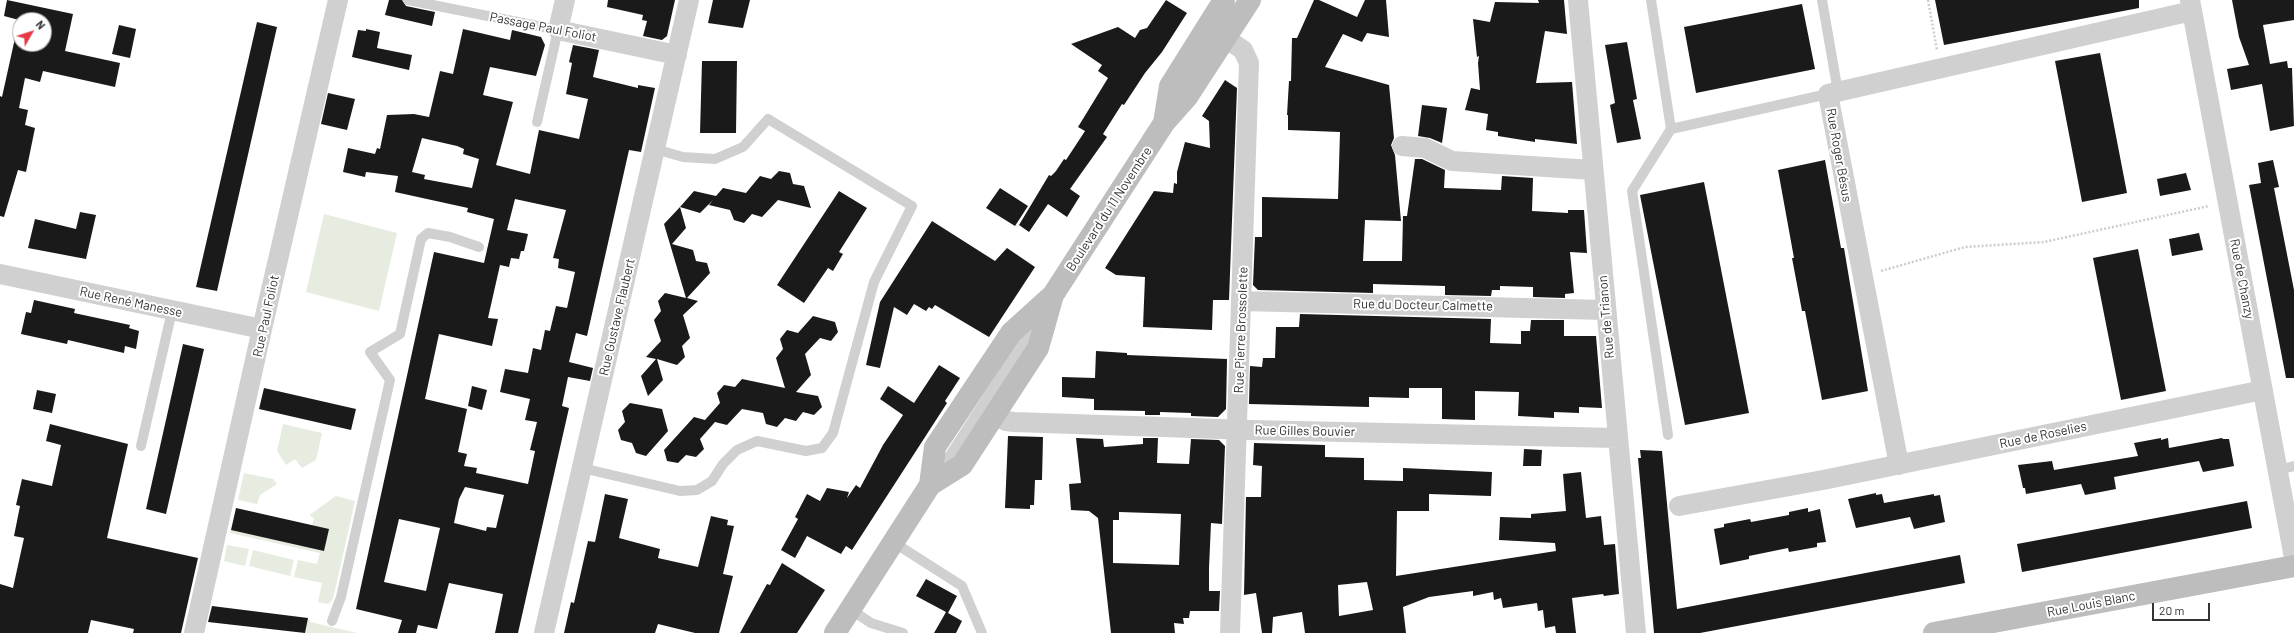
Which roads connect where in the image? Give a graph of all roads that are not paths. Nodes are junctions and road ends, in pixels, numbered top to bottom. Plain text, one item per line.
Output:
1 (338, 0) edge
2 (408, 0) edge
3 (565, 0) edge
4 (689, 0) edge
5 (1224, 0) edge
6 (1250, 0) edge
7 (1578, 0) edge
8 (1652, 0) edge
9 (1822, 0) edge
10 (2191, 6) edge
11 (558, 30) junction
12 (1225, 38) junction
13 (677, 54) junction
14 (1833, 93) junction
15 (536, 122) dead end
16 (1164, 122) junction
17 (1671, 129) junction
18 (1402, 146) dead end
19 (655, 149) junction
20 (1593, 170) junction
21 (479, 247) dead end
22 (0, 274) edge
23 (1054, 295) junction
24 (1241, 301) junction
25 (1605, 310) junction
26 (172, 311) junction
27 (262, 329) junction
28 (2263, 390) junction
29 (995, 415) junction
30 (1237, 430) junction
31 (1668, 436) dead end
32 (1617, 438) junction
33 (141, 446) dead end
34 (1898, 465) junction
35 (582, 468) junction
36 (2286, 468) edge
37 (930, 485) junction
38 (1679, 506) dead end
39 (893, 542) junction
40 (2294, 558) edge
41 (2294, 566) edge
42 (850, 609) junction
43 (332, 621) dead end
44 (194, 633) edge
45 (544, 633) edge
46 (836, 633) edge
47 (903, 633) edge
48 (982, 633) edge
49 (1230, 633) edge
50 (1636, 633) edge
51 (1934, 633) edge

1 - 27 street, Rue Paul Foliot
2 - 11 lane, Passage Paul Foliot
3 - 11 street
4 - 13 street, Rue Gustave Flaubert
5 - 16 main road, Boulevard du 11 Novembre
6 - 12 main road, Boulevard du 11 Novembre
7 - 20 street, Rue de Trianon
8 - 17 lane
9 - 14 lane
10 - 14 street, Rue Roger Bésus
10 - 28 street, Rue de Chanzy
11 - 13 street, Passage Paul Foliot
11 - 15 lane
12 - 16 main road, Boulevard du 11 Novembre
12 - 24 street, Rue Pierre Brossolette
13 - 19 street, Rue Gustave Flaubert
14 - 17 lane
14 - 34 street, Rue Roger Bésus
16 - 23 main road, Boulevard du 11 Novembre
17 - 31 lane
18 - 20 street
19 - 35 street, Rue Gustave Flaubert
19 - 35 lane
20 - 25 street, Rue de Trianon
21 - 43 lane
22 - 26 street, Rue René Manesse
23 - 29 main road, Boulevard du 11 Novembre
23 - 37 main road, Boulevard du 11 Novembre
24 - 25 street, Rue du Docteur Calmette
24 - 30 street, Rue Pierre Brossolette
25 - 32 street, Rue de Trianon
26 - 27 street, Rue René Manesse
26 - 33 lane
27 - 44 street, Rue Paul Foliot
28 - 34 street, Rue de Roselies
28 - 36 street, Rue de Chanzy
29 - 30 street, Rue Gilles Bouvier
29 - 37 main road, Boulevard du 11 Novembre
30 - 32 street, Rue Gilles Bouvier
30 - 49 street, Rue Pierre Brossolette
32 - 50 street, Rue de Trianon
34 - 38 street, Rue de Roselies
35 - 45 street, Rue Gustave Flaubert
36 - 40 street, Rue de Chanzy
37 - 39 main road, Boulevard du 11 Novembre
39 - 42 main road, Boulevard du 11 Novembre
39 - 48 lane
41 - 51 main road, Rue Louis Blanc
42 - 46 main road, Boulevard du 11 Novembre
42 - 47 lane

